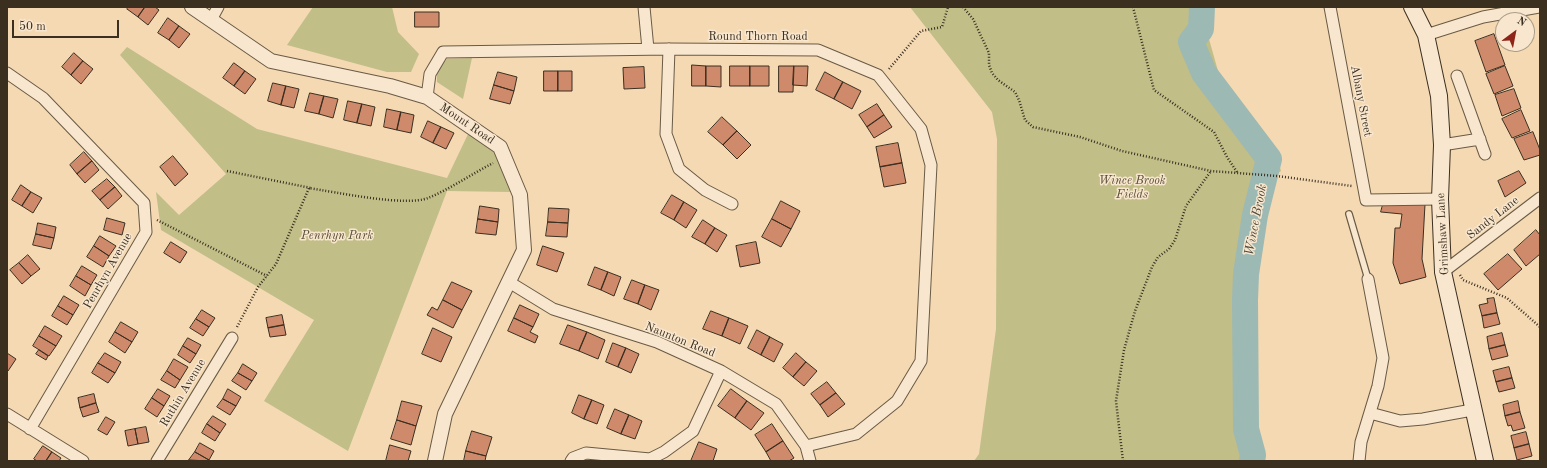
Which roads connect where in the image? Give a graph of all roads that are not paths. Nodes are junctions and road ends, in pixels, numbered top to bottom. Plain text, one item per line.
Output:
1 (192, 7) edge
2 (218, 7) edge
3 (644, 7) edge
4 (1330, 7) edge
5 (1412, 7) edge
6 (1539, 7) edge
7 (1514, 10) edge
8 (211, 20) junction
9 (1426, 35) junction
10 (648, 49) junction
11 (669, 49) junction
12 (7, 73) edge
13 (1457, 76) dead end
14 (427, 97) junction
15 (1480, 140) junction
16 (1442, 145) junction
17 (1485, 154) dead end
18 (1440, 198) junction
19 (1540, 198) edge
20 (732, 204) dead end
21 (1349, 214) dead end
22 (1448, 269) junction
23 (1368, 279) joint
24 (509, 282) junction
25 (231, 338) road end
26 (721, 371) junction
27 (1472, 410) junction
28 (1370, 413) junction
29 (7, 414) edge
30 (30, 429) junction
31 (806, 446) junction
32 (83, 461) edge
33 (157, 461) edge
34 (435, 461) edge
35 (571, 461) edge
36 (810, 461) edge
37 (1359, 461) edge
38 (1485, 461) edge

1 - 8 street, Mount Road
2 - 8 street
3 - 10 street
4 - 18 street, Albany Street
5 - 9 main road, Grimshaw Lane
6 - 7 street
7 - 9 street
8 - 14 street, Mount Road
9 - 16 main road, Grimshaw Lane
10 - 11 street, Round Thorn Road
10 - 14 street, Round Thorn Road
11 - 20 street
11 - 31 street, Round Thorn Road
12 - 30 street, Penrhyn Avenue
13 - 15 street
14 - 24 street, Mount Road
15 - 16 street
15 - 17 street
16 - 18 main road, Grimshaw Lane
18 - 22 main road, Grimshaw Lane
19 - 22 street, Sandy Lane
21 - 23 lane
22 - 27 main road, Grimshaw Lane
23 - 28 street
24 - 26 street, Naunton Road
24 - 34 street, Mount Road
25 - 33 street, Ruthin Avenue
26 - 31 street, Naunton Road
26 - 35 street
27 - 28 street
27 - 38 main road, Grimshaw Lane
28 - 37 street
29 - 30 street
30 - 32 street
31 - 36 street, Naunton Road

